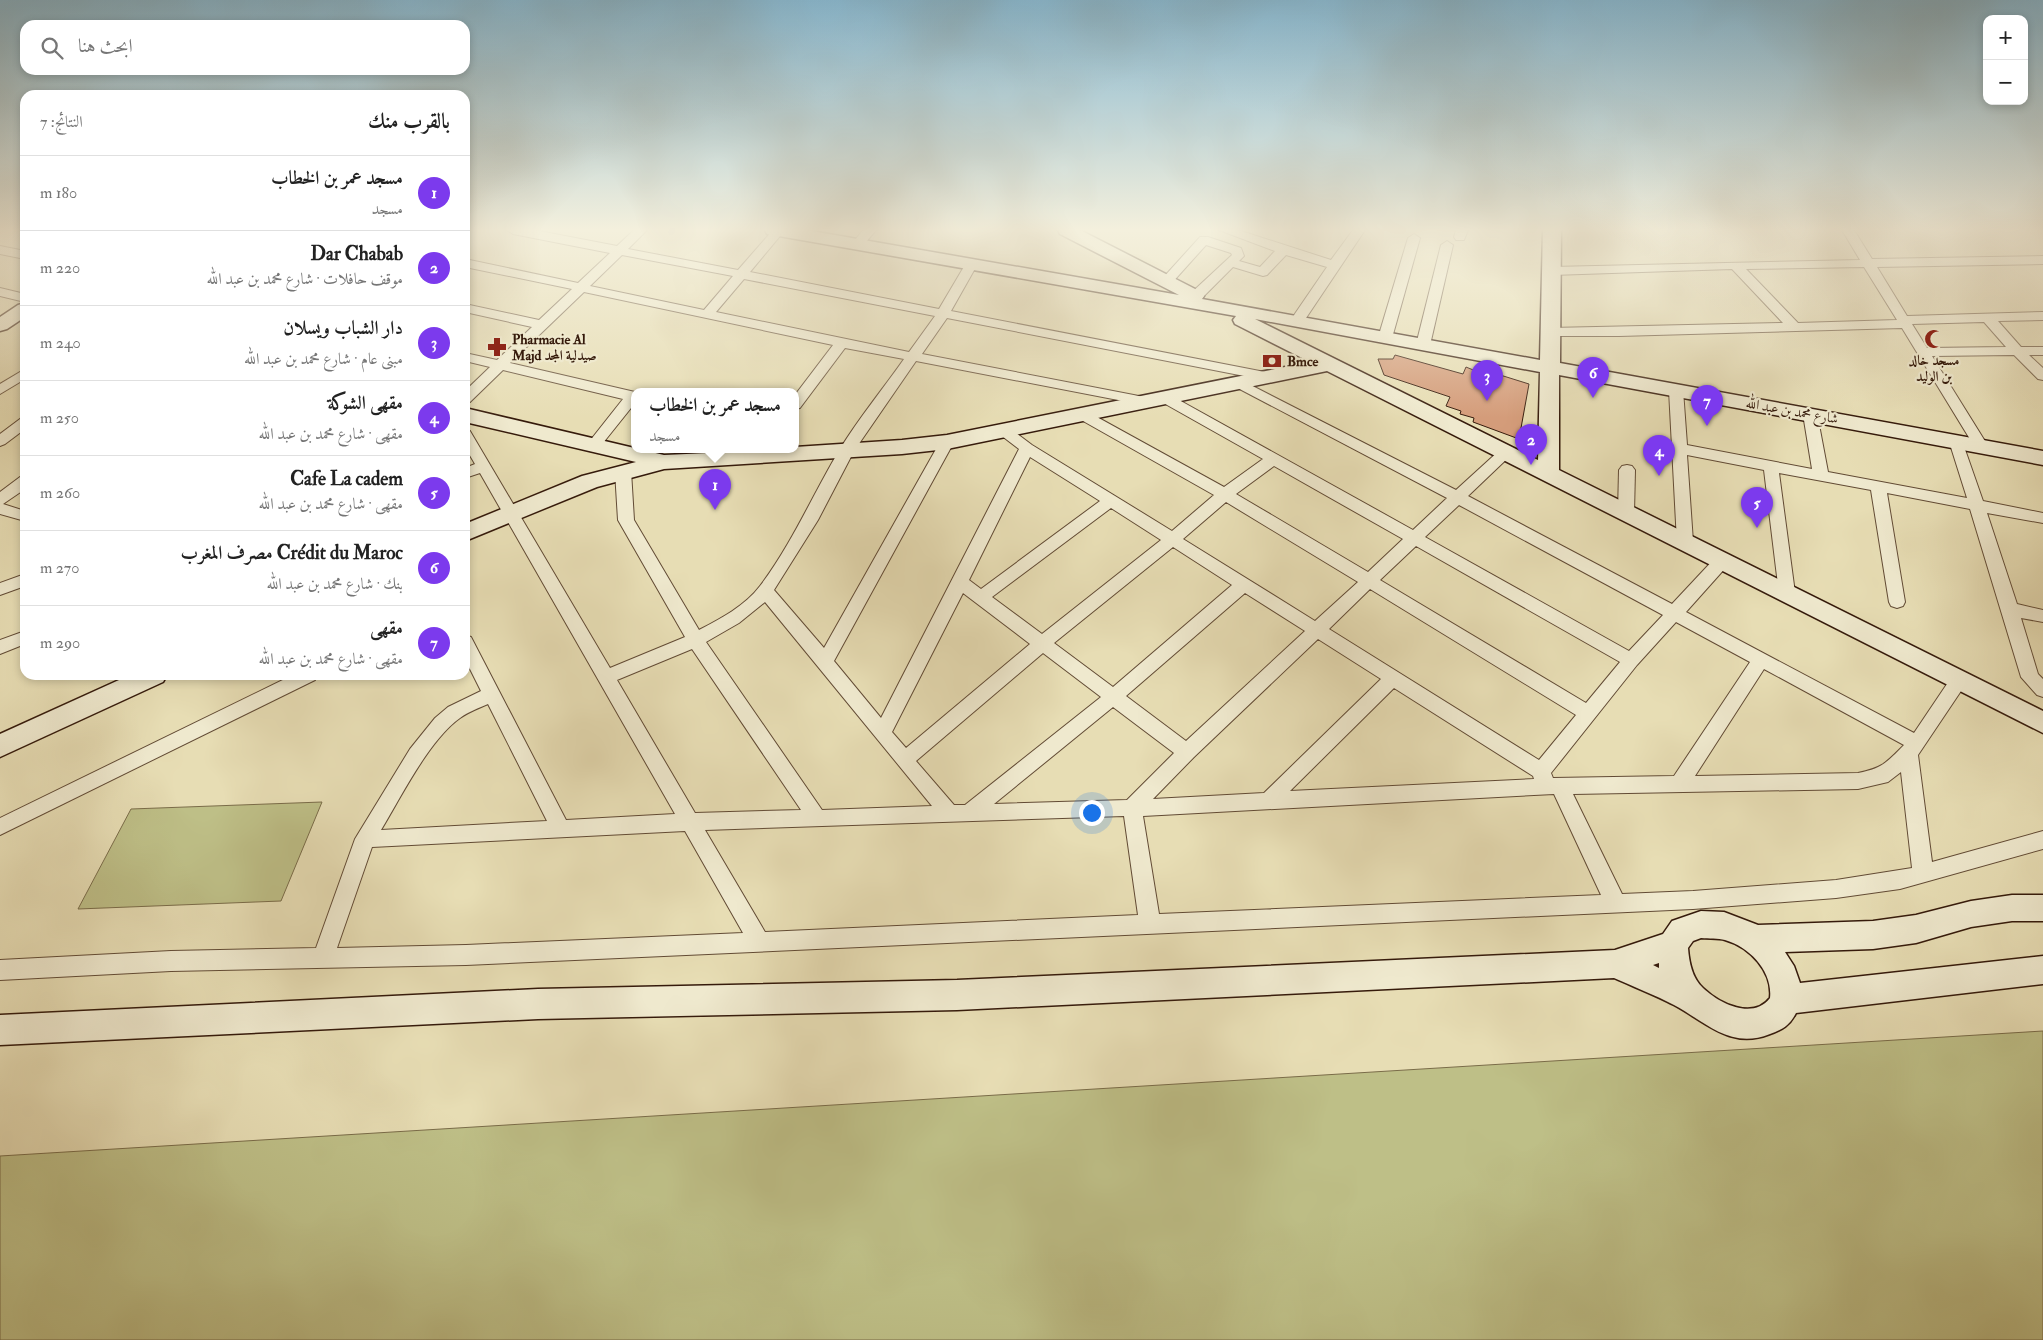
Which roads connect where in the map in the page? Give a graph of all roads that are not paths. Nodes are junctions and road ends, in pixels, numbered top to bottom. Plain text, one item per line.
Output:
1 (1, 293) edge
2 (577, 293) edge
3 (608, 293) edge
4 (726, 293) edge
5 (835, 293) edge
6 (955, 293) edge
7 (1134, 293) edge
8 (1186, 293) edge
9 (1200, 293) edge
10 (1316, 293) edge
11 (1398, 293) edge
12 (1436, 293) edge
13 (1551, 293) edge
14 (1761, 293) edge
15 (1887, 293) edge
16 (1195, 297) junction
17 (20, 304) edge
18 (1217, 307) junction
19 (470, 309) edge
20 (20, 311) edge
21 (707, 314) junction
22 (943, 314) junction
23 (2043, 316) edge
24 (1988, 318) junction
25 (1297, 321) junction
26 (1905, 322) junction
27 (0, 325) edge
28 (543, 325) junction
29 (1794, 328) junction
30 (1550, 332) junction
31 (1385, 338) junction
32 (842, 343) junction
33 (1423, 345) junction
34 (2017, 351) junction
35 (2043, 351) edge
36 (1924, 352) junction
37 (914, 356) junction
38 (470, 358) edge
39 (1330, 364) junction
40 (500, 365) junction
41 (1551, 368) junction
42 (20, 376) edge
43 (1265, 376) junction
44 (2043, 376) edge
45 (1237, 382) junction
46 (0, 390) edge
47 (1676, 390) junction
48 (470, 394) edge
49 (631, 395) edge
50 (1165, 398) junction
51 (631, 400) edge
52 (799, 400) edge
53 (1144, 401) junction
54 (1080, 414) junction
55 (1810, 414) junction
56 (470, 416) edge
57 (20, 426) edge
58 (1003, 430) junction
59 (0, 441) edge
60 (1956, 441) junction
61 (470, 442) edge
62 (947, 442) junction
63 (594, 445) junction
64 (1982, 446) junction
65 (1028, 448) junction
66 (1680, 449) junction
67 (847, 450) junction
68 (799, 451) edge
69 (1506, 452) junction
70 (750, 453) edge
71 (1273, 458) junction
72 (2043, 458) edge
73 (664, 462) junction
74 (485, 466) junction
75 (1771, 466) junction
76 (1627, 470) dead end
77 (470, 471) edge
78 (624, 471) junction
79 (1548, 473) junction
80 (1821, 476) junction
81 (20, 486) edge
82 (1878, 487) junction
83 (1225, 494) junction
84 (1459, 498) junction
85 (0, 500) edge
86 (1110, 500) junction
87 (1977, 506) junction
88 (0, 509) edge
89 (1626, 513) junction
90 (511, 514) junction
91 (20, 515) edge
92 (2043, 518) edge
93 (470, 530) edge
94 (1415, 538) junction
95 (1173, 539) junction
96 (1685, 542) junction
97 (1722, 561) junction
98 (960, 582) junction
99 (1370, 582) junction
100 (1244, 584) junction
101 (766, 591) junction
102 (1787, 593) junction
103 (980, 598) junction
104 (1897, 602) dead end
105 (2010, 610) junction
106 (1674, 613) junction
107 (2043, 616) edge
108 (1317, 630) junction
109 (695, 639) junction
110 (20, 640) edge
111 (1042, 644) junction
112 (0, 646) edge
113 (470, 652) edge
114 (826, 660) junction
115 (1631, 660) junction
116 (1761, 660) junction
117 (607, 677) junction
118 (1394, 678) junction
119 (143, 680) edge
120 (299, 680) edge
121 (1959, 680) junction
122 (2043, 690) edge
123 (491, 694) junction
124 (1113, 697) junction
125 (1588, 714) junction
126 (2043, 723) edge
127 (882, 734) junction
128 (0, 746) edge
129 (1913, 748) junction
130 (1187, 752) junction
131 (904, 760) junction
132 (1549, 781) junction
133 (1680, 784) junction
134 (1268, 802) junction
135 (1132, 808) junction
136 (959, 814) junction
137 (816, 818) junction
138 (690, 822) junction
139 (0, 827) edge
140 (561, 829) junction
141 (365, 839) junction
142 (2043, 840) edge
143 (1923, 874) junction
144 (1616, 904) junction
145 (2043, 908) edge
146 (1150, 924) junction
147 (1753, 939) junction
148 (759, 941) junction
149 (1672, 945) junction
150 (324, 958) junction
151 (1615, 964) junction
152 (0, 970) edge
153 (2043, 970) edge
154 (1786, 998) junction
155 (1692, 999) junction
156 (0, 1030) edge

1 - 17 street
2 - 28 street
3 - 21 street
4 - 21 street
5 - 22 street
6 - 22 street
7 - 18 street
8 - 16 street
9 - 16 street
10 - 25 street
11 - 31 street
12 - 33 street
13 - 30 street
14 - 29 street
15 - 26 street
16 - 18 street
18 - 25 street, شارع محمد بن عبد الله
18 - 39 street
19 - 28 street
20 - 27 street
21 - 32 street
22 - 37 street
22 - 43 street
23 - 24 street
24 - 26 street
24 - 34 street
25 - 31 street, شارع محمد بن عبد الله
26 - 29 street
26 - 36 street
28 - 40 street
29 - 30 street
30 - 41 street
31 - 33 street, شارع محمد بن عبد الله
32 - 37 street
32 - 52 street
33 - 41 street, شارع محمد بن عبد الله
34 - 35 street
34 - 36 street
34 - 44 street
36 - 64 street
37 - 53 street
37 - 67 street
38 - 40 street
39 - 43 street
39 - 69 street
40 - 48 street
40 - 49 street
41 - 47 street, شارع محمد بن عبد الله
41 - 79 street
42 - 46 street
43 - 45 street
45 - 50 street
45 - 84 street
47 - 55 street, شارع محمد بن عبد الله
47 - 66 street
50 - 53 street
50 - 71 street
51 - 63 street
53 - 54 street
54 - 58 street
54 - 83 street
55 - 60 street, شارع محمد بن عبد الله
55 - 80 street
56 - 63 street
57 - 59 street
58 - 62 street
58 - 65 street
60 - 64 street, شارع محمد بن عبد الله
60 - 87 street
61 - 74 street
62 - 67 street
62 - 114 street
63 - 73 street
64 - 72 street, شارع محمد بن عبد الله
65 - 86 street
65 - 98 street
66 - 75 street
66 - 96 street
67 - 68 street
67 - 101 street
69 - 79 street
69 - 84 street
70 - 73 street
71 - 83 street
71 - 94 street
73 - 78 street
74 - 77 street
74 - 90 street
75 - 80 street
75 - 102 street
76 - 89 street
78 - 90 street
78 - 109 street
79 - 89 street
80 - 82 street
81 - 85 street
82 - 87 street
82 - 104 street
83 - 95 street
83 - 99 street
84 - 94 street
84 - 106 street
86 - 95 street
86 - 103 street
87 - 92 street
87 - 105 street
88 - 91 street
89 - 96 street
90 - 93 street
90 - 117 street
94 - 99 street
94 - 115 street
95 - 100 street
95 - 111 street
96 - 97 street
97 - 102 street
97 - 106 street
98 - 103 street
98 - 127 street
99 - 108 street
99 - 125 street
100 - 108 street
100 - 124 street
101 - 109 street
101 - 114 street
102 - 121 street
103 - 111 street
105 - 107 street
105 - 122 street
106 - 115 street
106 - 116 street
108 - 118 street
108 - 130 street
109 - 117 street
109 - 137 street
110 - 112 street
111 - 124 street
111 - 131 street
113 - 123 street
114 - 127 street
115 - 125 street
116 - 129 street
116 - 133 street
117 - 138 street
118 - 132 street
118 - 134 street
119 - 128 street
120 - 139 street
121 - 126 street
121 - 129 street
123 - 140 street
123 - 141 street
124 - 130 street
124 - 136 street
125 - 132 street
127 - 131 street
129 - 133 street
129 - 143 street
130 - 135 street
131 - 136 street
132 - 133 street
132 - 134 street
132 - 144 street
134 - 135 street
135 - 136 street
135 - 146 street
136 - 137 street
137 - 138 street
138 - 140 street
138 - 148 street
140 - 141 street
141 - 150 street
142 - 143 street
143 - 144 street
144 - 146 street
145 - 147 street
146 - 148 street
147 - 149 street
147 - 154 street
148 - 150 street
149 - 151 street
149 - 155 street
150 - 152 street
151 - 155 street
151 - 156 street
153 - 154 street
154 - 155 street

